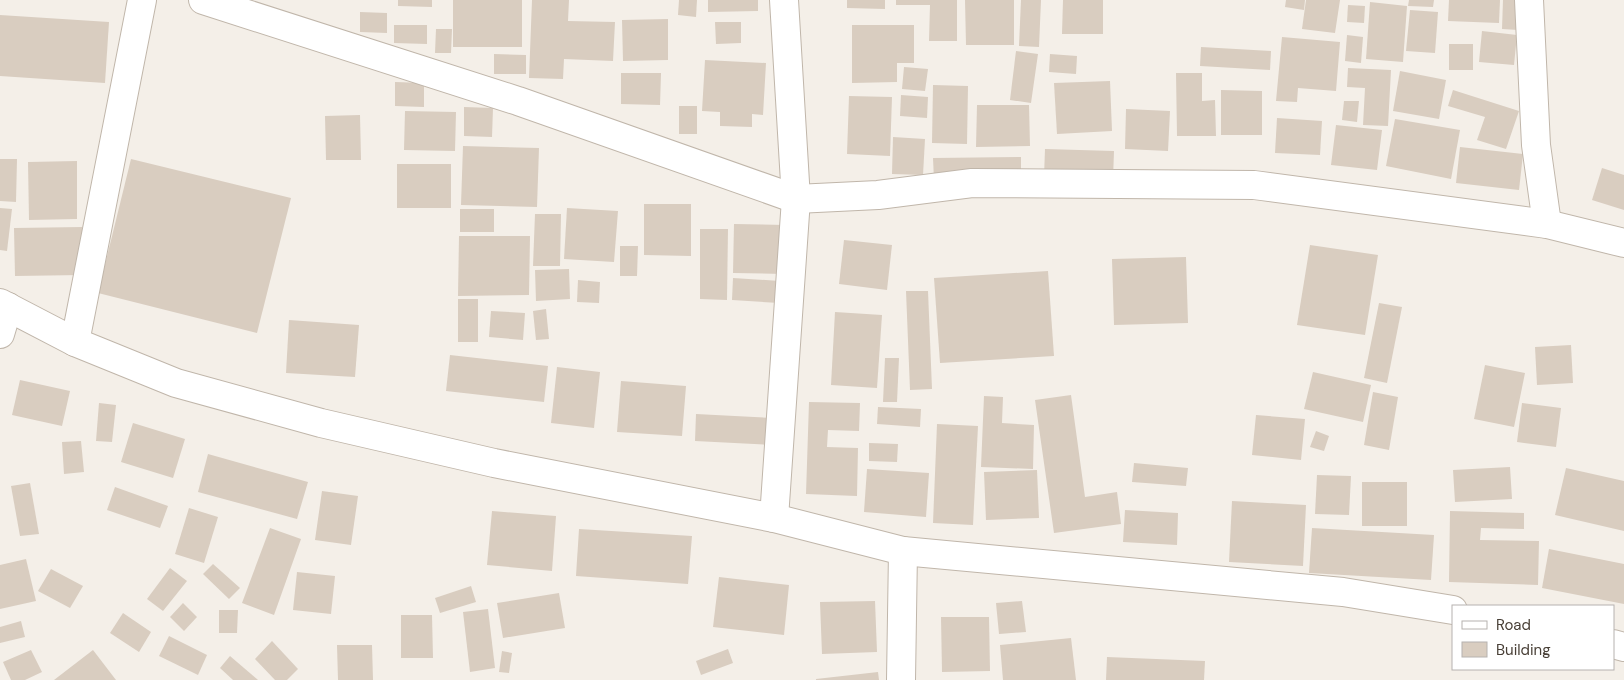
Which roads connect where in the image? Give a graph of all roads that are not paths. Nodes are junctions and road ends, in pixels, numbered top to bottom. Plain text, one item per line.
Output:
1 (142, 0) edge
2 (203, 0) edge
3 (784, 0) edge
4 (1529, 0) edge
5 (796, 200) junction
6 (1548, 224) junction
7 (1624, 243) edge
8 (4, 305) edge
9 (0, 334) edge
10 (75, 342) junction
11 (774, 518) junction
12 (903, 551) junction
13 (1452, 610) edge
14 (901, 680) edge

1 - 10 street
2 - 5 street
3 - 5 street
4 - 6 street
5 - 6 street
5 - 11 street
6 - 7 street
8 - 9 street
8 - 10 street
10 - 11 street
11 - 12 street
12 - 13 street
12 - 14 street

